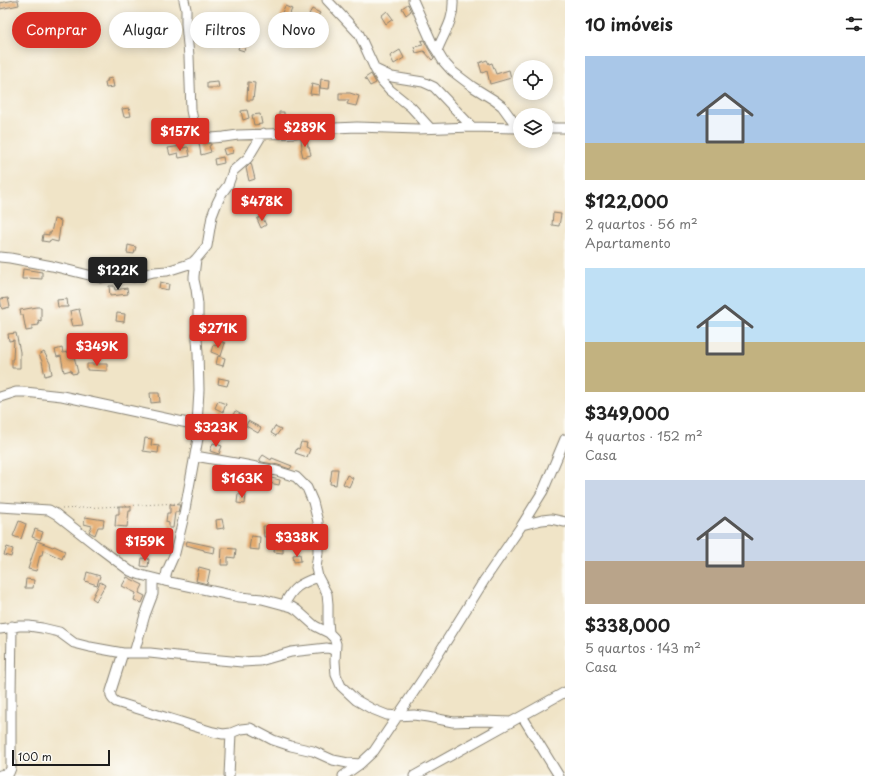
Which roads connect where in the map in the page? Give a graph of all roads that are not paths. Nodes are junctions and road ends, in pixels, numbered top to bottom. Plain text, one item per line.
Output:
1 (184, 0) edge
2 (327, 0) edge
3 (413, 0) edge
4 (453, 0) edge
5 (437, 51) junction
6 (375, 69) junction
7 (513, 120) edge
8 (472, 127) junction
9 (430, 128) junction
10 (513, 128) edge
11 (553, 128) edge
12 (565, 128) edge
13 (263, 133) junction
14 (0, 257) edge
15 (196, 259) junction
16 (0, 397) edge
17 (197, 425) junction
18 (565, 439) edge
19 (195, 456) junction
20 (2, 506) edge
21 (565, 522) edge
22 (522, 525) junction
23 (318, 577) junction
24 (153, 578) junction
25 (165, 581) junction
26 (284, 605) junction
27 (12, 626) junction
28 (0, 629) edge
29 (329, 633) junction
30 (335, 651) junction
31 (123, 653) junction
32 (134, 653) junction
33 (565, 692) edge
34 (397, 716) junction
35 (522, 716) junction
36 (511, 722) junction
37 (230, 734) junction
38 (360, 764) junction
39 (0, 775) edge
40 (229, 776) edge
41 (343, 776) edge
42 (414, 776) edge
43 (559, 776) edge

1 - 13 street
2 - 6 street
3 - 5 street
4 - 5 street
5 - 7 street
6 - 8 street
6 - 9 street
8 - 9 street
8 - 10 street
9 - 13 street
11 - 12 street
13 - 15 street
14 - 15 street
15 - 17 street
16 - 17 street
17 - 19 street
18 - 22 street
19 - 23 street
19 - 25 street
20 - 24 street
21 - 22 street
22 - 34 street
23 - 26 street
23 - 29 street
24 - 25 street
24 - 32 street
25 - 26 street
26 - 29 street
27 - 28 street
27 - 31 street
27 - 39 street
29 - 30 street
30 - 32 street
30 - 34 street
31 - 32 street
31 - 37 street
33 - 35 street
34 - 36 street
34 - 38 street
35 - 36 street
35 - 43 street
36 - 42 street
37 - 38 street
37 - 40 street
38 - 41 street

